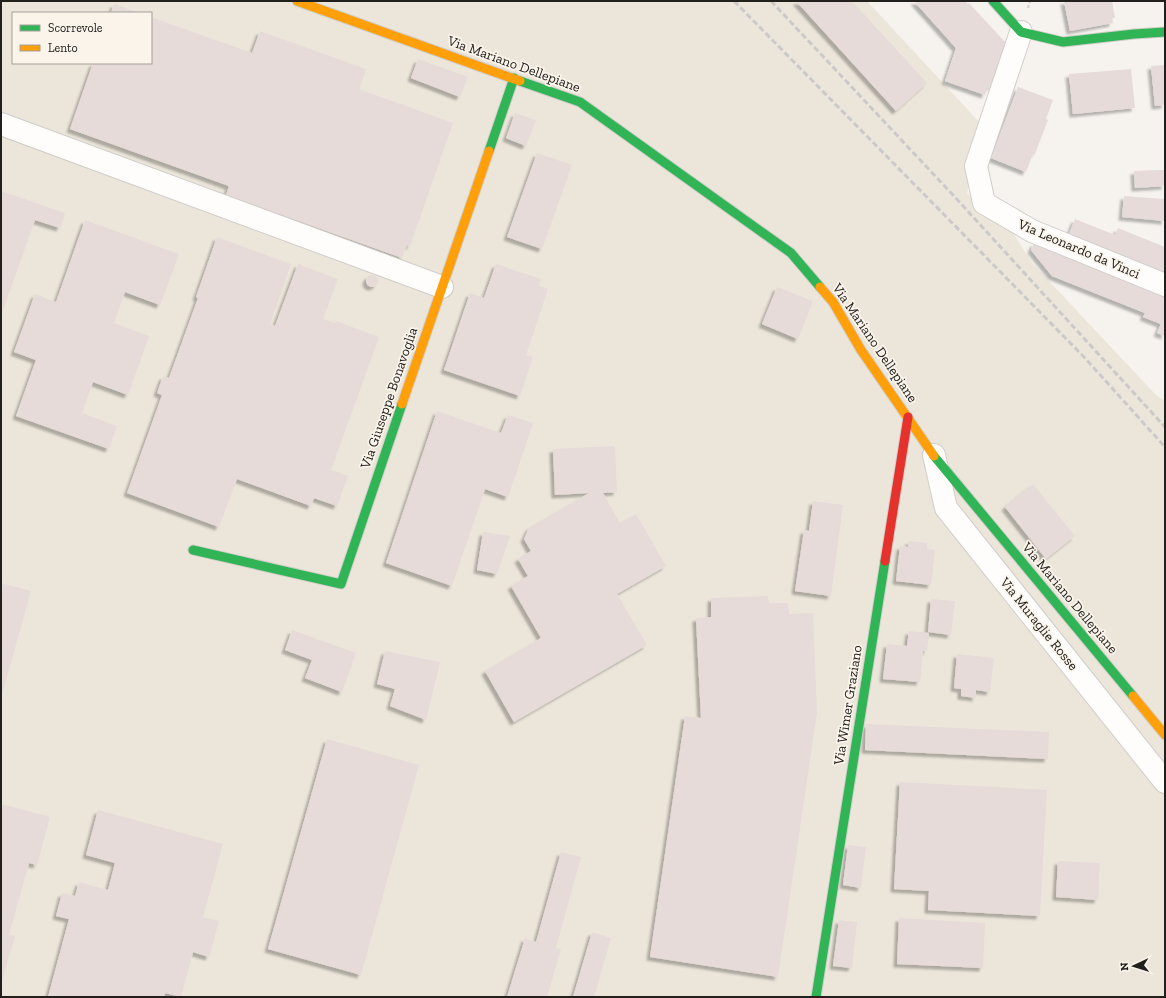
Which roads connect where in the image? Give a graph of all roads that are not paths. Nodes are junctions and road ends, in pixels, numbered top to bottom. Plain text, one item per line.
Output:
1 (297, 1) edge
2 (992, 1) edge
3 (1021, 32) junction
4 (1165, 32) edge
5 (514, 78) junction
6 (1, 124) edge
7 (1165, 285) edge
8 (442, 286) junction
9 (908, 417) junction
10 (934, 455) junction
11 (193, 550) dead end
12 (1165, 735) edge
13 (1165, 782) edge
14 (816, 997) edge

1 - 5 street, Via Mariano Dellepiane
2 - 3 street
3 - 4 street
3 - 7 street, Via Leonardo da Vinci
5 - 8 street, Via Giuseppe Bonavoglia
5 - 9 street, Via Mariano Dellepiane
6 - 8 street
8 - 11 street, Via Giuseppe Bonavoglia
9 - 10 street, Via Mariano Dellepiane
9 - 14 street, Via Wimer Graziano
10 - 12 street, Via Mariano Dellepiane
10 - 13 street, Via Muraglie Rosse

